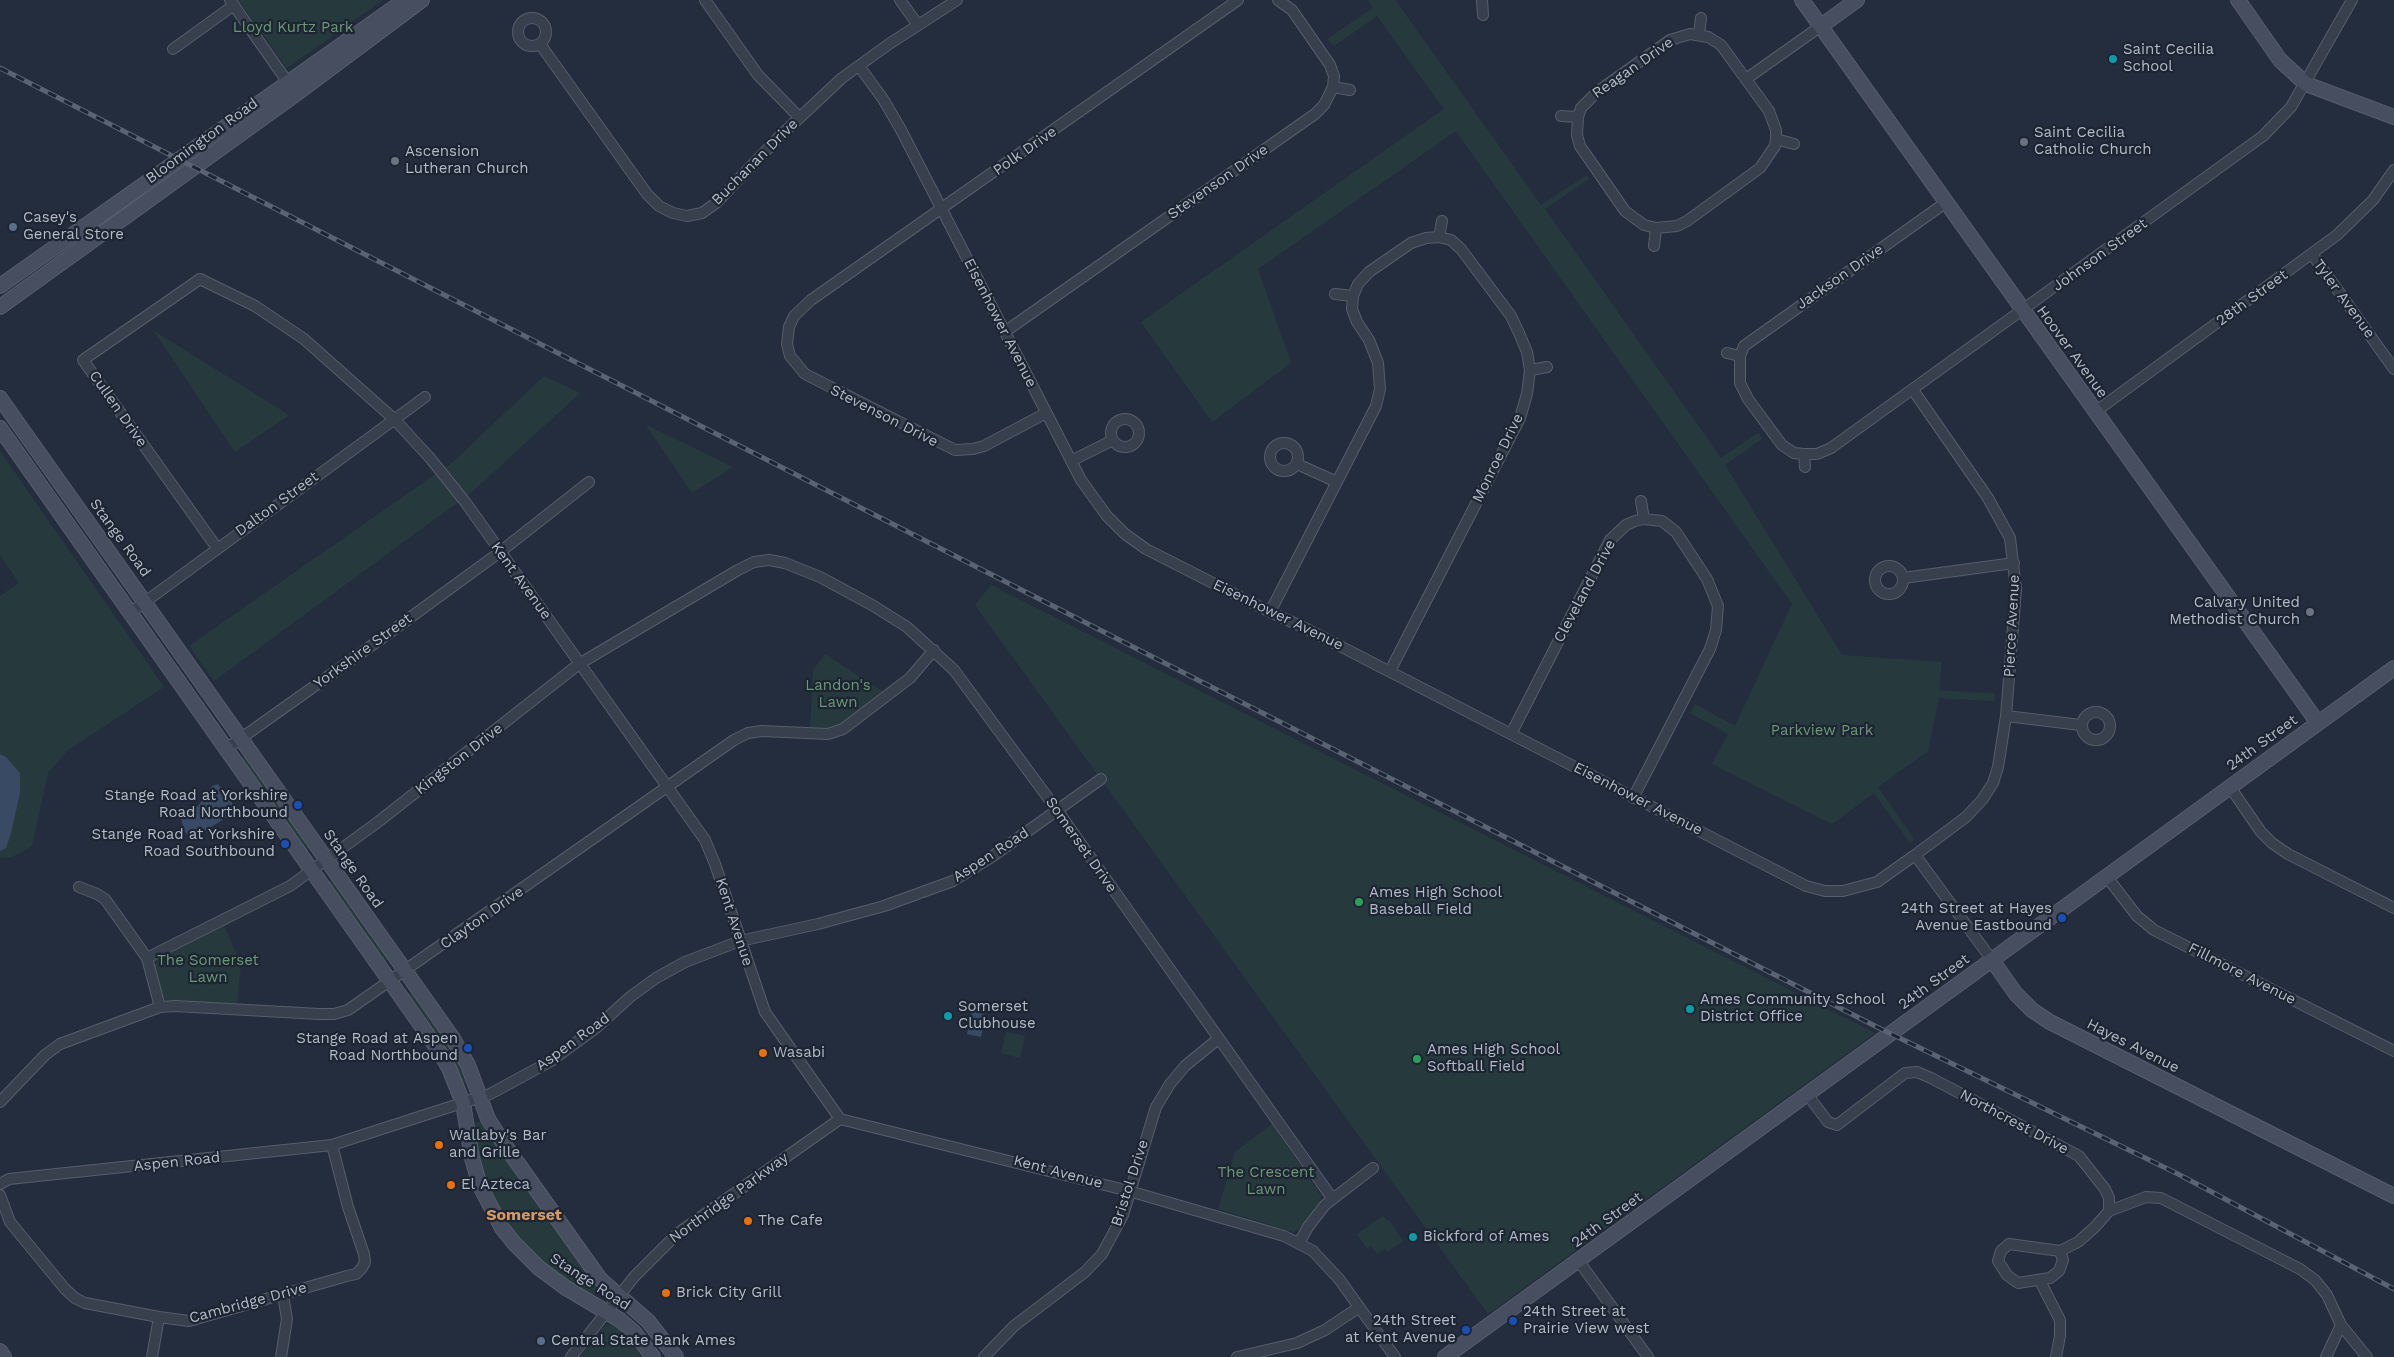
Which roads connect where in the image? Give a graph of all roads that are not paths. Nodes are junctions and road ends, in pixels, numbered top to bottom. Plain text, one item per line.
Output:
1 (405, 0) edge
2 (422, 0) edge
3 (705, 0) edge
4 (900, 0) edge
5 (957, 0) edge
6 (1238, 0) edge
7 (1278, 0) edge
8 (1482, 0) edge
9 (1802, 0) edge
10 (1857, 0) edge
11 (2238, 0) edge
12 (2352, 0) edge
13 (232, 2) edge
14 (1482, 15) dead end
15 (1701, 18) dead end
16 (918, 25) junction
17 (1821, 26) junction
18 (1699, 34) junction
19 (540, 44) dead end
20 (173, 49) dead end
21 (859, 66) junction
22 (1746, 79) junction
23 (288, 82) junction
24 (2306, 84) junction
25 (1333, 87) junction
26 (1350, 90) dead end
27 (296, 94) junction
28 (1561, 116) dead end
29 (799, 117) junction
30 (1578, 117) junction
31 (2394, 117) edge
32 (1776, 139) junction
33 (1794, 144) dead end
34 (2394, 170) edge
35 (1945, 203) junction
36 (942, 210) junction
37 (1442, 221) dead end
38 (1656, 228) junction
39 (1439, 237) junction
40 (1654, 246) dead end
41 (2312, 254) junction
42 (200, 279) joint
43 (0, 286) edge
44 (1335, 294) dead end
45 (1353, 296) junction
46 (811, 300) joint
47 (0, 307) edge
48 (2022, 311) junction
49 (1006, 331) junction
50 (1727, 353) dead end
51 (1740, 356) junction
52 (1547, 367) dead end
53 (2394, 369) edge
54 (1530, 370) junction
55 (1913, 390) junction
56 (425, 397) dead end
57 (0, 398) edge
58 (2096, 412) junction
59 (1046, 413) junction
60 (394, 419) junction
61 (0, 428) edge
62 (1113, 440) dead end
63 (1804, 454) junction
64 (1071, 461) junction
65 (1297, 464) dead end
66 (1805, 467) dead end
67 (589, 482) dead end
68 (1337, 482) junction
69 (1641, 501) dead end
70 (1644, 519) junction
71 (217, 548) junction
72 (500, 552) junction
73 (770, 560) joint
74 (2014, 563) junction
75 (1903, 578) dead end
76 (146, 602) junction
77 (1270, 612) junction
78 (130, 613) junction
79 (934, 650) junction
80 (580, 664) junction
81 (2394, 668) edge
82 (1390, 671) junction
83 (2006, 716) junction
84 (2318, 723) junction
85 (2081, 725) dead end
86 (1511, 734) junction
87 (241, 738) junction
88 (226, 749) junction
89 (1101, 780) dead end
90 (2230, 787) junction
91 (668, 788) junction
92 (1633, 798) junction
93 (1057, 810) junction
94 (1915, 855) junction
95 (327, 860) junction
96 (311, 871) junction
97 (2107, 877) junction
98 (79, 887) dead end
99 (2394, 908) edge
100 (740, 940) junction
101 (147, 958) junction
102 (1992, 960) junction
103 (405, 972) junction
104 (390, 982) junction
105 (160, 1007) junction
106 (1218, 1039) junction
107 (2394, 1052) edge
108 (1807, 1094) junction
109 (480, 1097) junction
110 (0, 1102) edge
111 (463, 1103) junction
112 (840, 1119) junction
113 (332, 1145) junction
114 (1373, 1168) dead end
115 (0, 1184) edge
116 (1129, 1191) junction
117 (0, 1195) edge
118 (2394, 1196) edge
119 (1332, 1198) junction
120 (2109, 1211) junction
121 (1299, 1243) junction
122 (2060, 1251) junction
123 (1578, 1260) junction
124 (2040, 1281) junction
125 (283, 1295) junction
126 (619, 1296) junction
127 (1358, 1308) junction
128 (607, 1311) junction
129 (159, 1317) junction
130 (2341, 1325) junction
131 (0, 1351) edge
132 (2057, 1355) edge
133 (4, 1357) edge
134 (152, 1357) edge
135 (281, 1357) edge
136 (571, 1357) edge
137 (653, 1357) edge
138 (676, 1357) edge
139 (984, 1357) edge
140 (1238, 1357) edge
141 (1395, 1357) edge
142 (1445, 1357) edge
143 (1648, 1357) edge
144 (2047, 1357) edge
145 (2326, 1357) edge
146 (2367, 1357) edge

1 - 23 main road, Bloomington Road
2 - 27 main road, Bloomington Road
3 - 29 street
4 - 16 street
5 - 16 street, Buchanan Drive
6 - 36 street, Polk Drive
7 - 25 street
8 - 14 street
9 - 17 main road, Hoover Avenue
10 - 17 main road
11 - 24 main road
12 - 24 street, Johnson Street
13 - 20 street
13 - 23 street
15 - 18 street
16 - 21 street, Buchanan Drive
17 - 22 street
17 - 35 main road, Hoover Avenue
18 - 22 street
18 - 30 street, Reagan Drive
19 - 29 street, Buchanan Drive
21 - 29 street, Buchanan Drive
21 - 36 street, Eisenhower Avenue
22 - 32 street
23 - 27 street
23 - 43 main road, Bloomington Road
24 - 31 main road
24 - 48 street, Johnson Street
25 - 26 street
25 - 49 street, Stevenson Drive
27 - 47 main road, Bloomington Road
28 - 30 street
30 - 38 street
32 - 33 street
32 - 38 street
34 - 41 street, 28th Street
35 - 48 main road, Hoover Avenue
35 - 51 street, Jackson Drive
36 - 46 street, Polk Drive
36 - 49 street, Eisenhower Avenue
37 - 39 street
38 - 40 street
39 - 45 street
39 - 54 street, Monroe Drive
41 - 53 street, Tyler Avenue
41 - 58 street, 28th Street
42 - 60 street, Kent Avenue
42 - 71 street, Cullen Drive
44 - 45 street
45 - 68 street
46 - 59 street, Stevenson Drive
48 - 55 street, Johnson Street
48 - 58 main road, Hoover Avenue
49 - 59 street, Eisenhower Avenue
50 - 51 street
51 - 63 street
52 - 54 street
54 - 82 street, Monroe Drive
55 - 63 street, Johnson Street
55 - 74 street, Pierce Avenue
56 - 60 street, Dalton Street
57 - 76 main road, Stange Road
58 - 84 main road, Hoover Avenue
59 - 64 street, Eisenhower Avenue
60 - 71 street, Dalton Street
60 - 72 street, Kent Avenue
61 - 78 main road, Stange Road
62 - 64 street
63 - 66 street
64 - 77 street, Eisenhower Avenue
65 - 68 street
67 - 72 street, Yorkshire Street
68 - 77 street
69 - 70 street
70 - 86 street, Cleveland Drive
70 - 92 street
71 - 76 street, Dalton Street
72 - 80 street, Kent Avenue
72 - 87 street, Yorkshire Street
73 - 79 street, Somerset Drive
73 - 80 street, Kingston Drive
74 - 75 street
74 - 83 street, Pierce Avenue
76 - 78 street, Dalton Street
76 - 87 main road, Stange Road
77 - 82 street, Eisenhower Avenue
78 - 88 main road, Stange Road
79 - 91 street, Clayton Drive
79 - 93 street, Somerset Drive
80 - 91 street, Kent Avenue
80 - 95 street, Kingston Drive
81 - 84 main road, 24th Street
82 - 86 street, Eisenhower Avenue
83 - 85 street
83 - 94 street, Pierce Avenue
84 - 90 main road, 24th Street
86 - 92 street, Eisenhower Avenue
87 - 88 street, Yorkshire Street
87 - 95 main road, Stange Road
88 - 96 main road, Stange Road
89 - 93 street, Aspen Road
90 - 97 main road, 24th Street
90 - 99 street
91 - 100 street, Kent Avenue
91 - 103 street, Clayton Drive
92 - 94 street, Eisenhower Avenue
93 - 100 street, Aspen Road
93 - 106 street, Somerset Drive
94 - 102 street, Hayes Avenue
95 - 96 street, Kingston Drive
95 - 103 main road, Stange Road
96 - 101 street, Kingston Drive
96 - 104 main road, Stange Road
97 - 102 main road, 24th Street
97 - 107 street, Fillmore Avenue
98 - 101 street
100 - 109 street, Aspen Road
100 - 112 street, Kent Avenue
101 - 105 street
102 - 108 main road, 24th Street
102 - 118 main road, Hayes Avenue
103 - 104 street, Clayton Drive
103 - 109 main road, Stange Road
104 - 105 street, Clayton Drive
104 - 111 main road, Stange Road
105 - 110 street, Clayton Drive
106 - 116 street, Bristol Drive
106 - 119 street, Somerset Drive
108 - 120 street, Northcrest Drive
108 - 123 main road, 24th Street
109 - 111 street, Aspen Road
109 - 126 main road, Stange Road
111 - 113 street, Aspen Road
111 - 128 main road, Stange Road
112 - 116 street, Kent Avenue
112 - 126 street, Northridge Parkway
113 - 115 street, Aspen Road
113 - 125 street, Cambridge Drive
114 - 119 street
116 - 121 street, Kent Avenue
116 - 139 street, Bristol Drive
117 - 129 street, Cambridge Drive
119 - 121 street
120 - 122 street
120 - 130 street
121 - 127 street, Kent Avenue
122 - 124 street
122 - 124 street
123 - 142 main road, 24th Street
123 - 143 street
124 - 132 street
125 - 129 street, Cambridge Drive
125 - 135 street
126 - 128 street, Northridge Parkway
126 - 138 main road, Stange Road
127 - 140 street
127 - 141 street, Kent Avenue
128 - 136 street, Northridge Parkway
128 - 137 main road, Stange Road
129 - 134 street
130 - 145 street
130 - 146 street
131 - 133 main road
132 - 144 street

